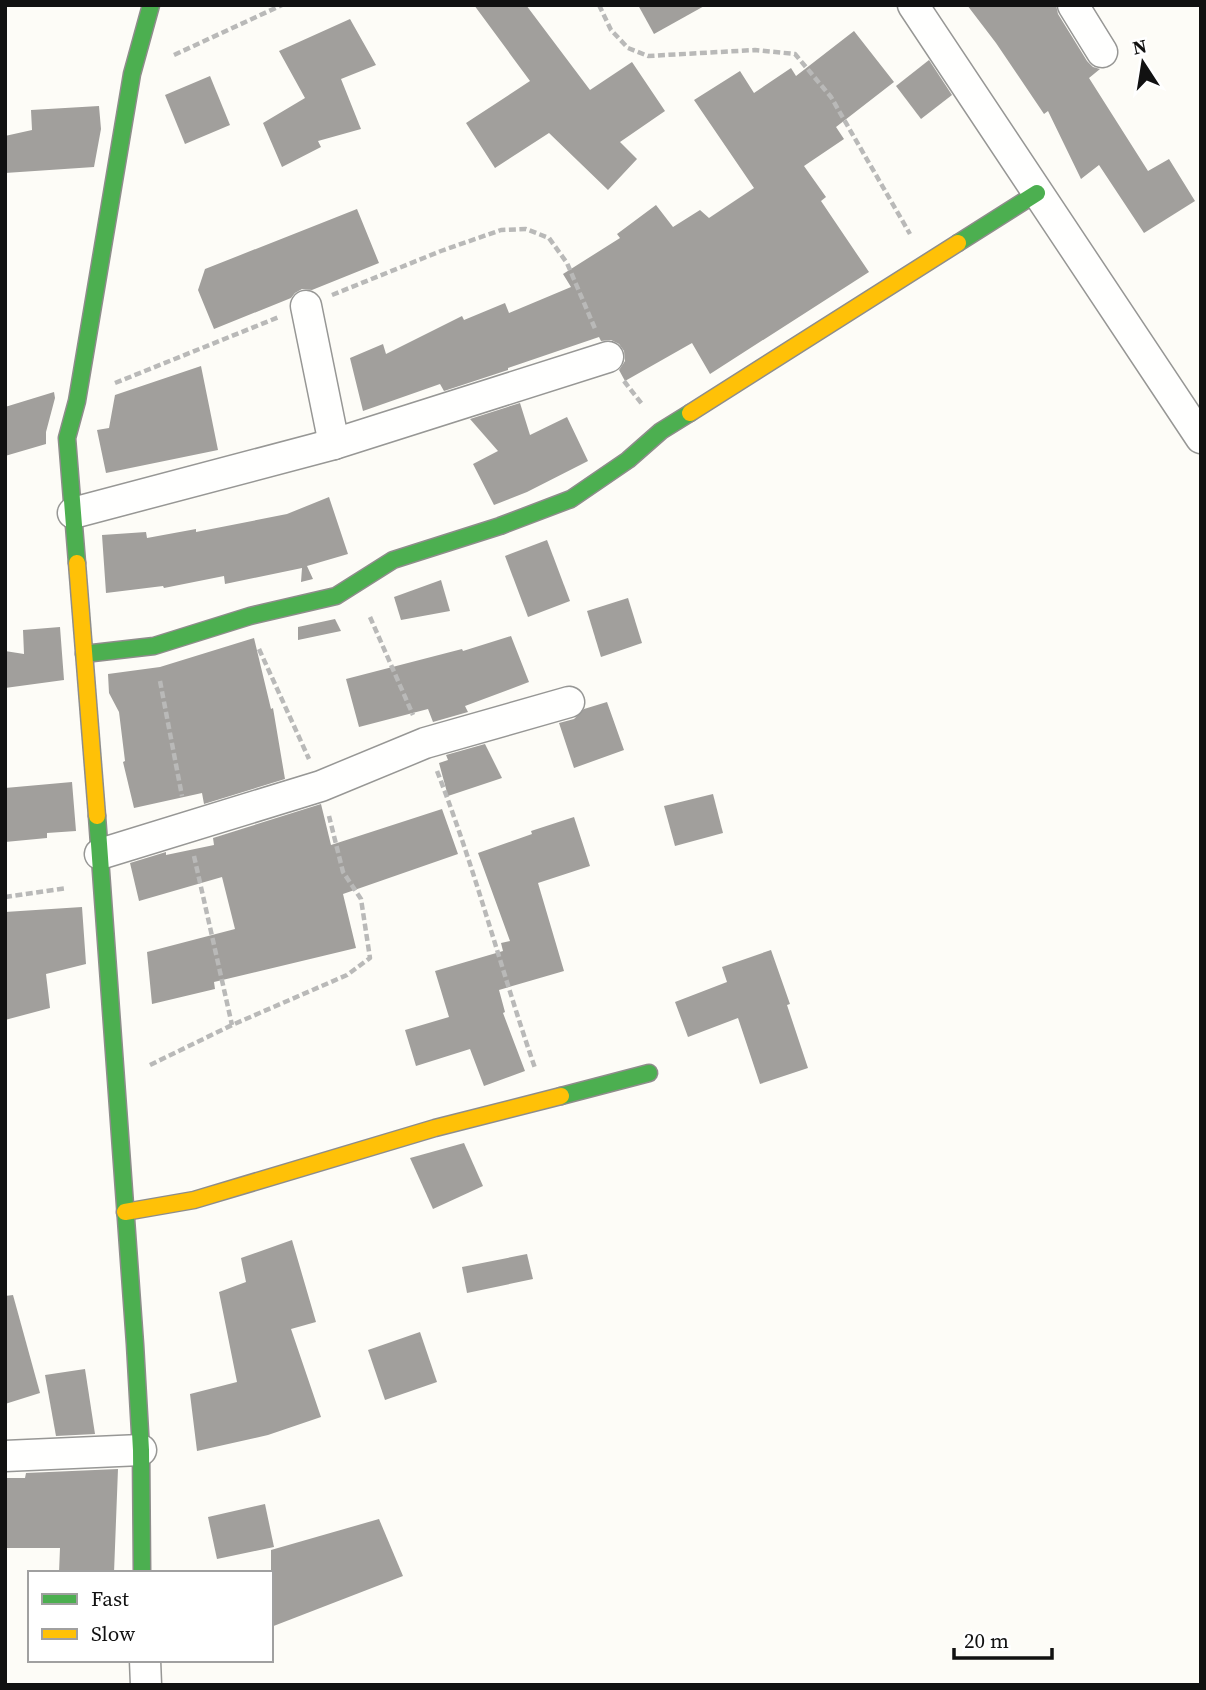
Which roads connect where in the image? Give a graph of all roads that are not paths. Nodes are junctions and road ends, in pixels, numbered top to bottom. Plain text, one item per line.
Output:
1 (151, 5) edge
2 (913, 5) edge
3 (1073, 5) edge
4 (1102, 52) dead end
5 (1037, 193) junction
6 (306, 306) road end
7 (608, 357) road end
8 (1201, 438) edge
9 (334, 444) junction
10 (73, 513) junction
11 (84, 654) junction
12 (569, 702) dead end
13 (100, 854) junction
14 (649, 1073) dead end
15 (125, 1212) junction
16 (141, 1450) junction
17 (5, 1456) edge
18 (142, 1571) edge
19 (145, 1662) edge
20 (146, 1685) edge

1 - 10 street
2 - 5 street
3 - 4 street
5 - 8 street
5 - 11 street
6 - 9 street
7 - 9 street
9 - 10 street
10 - 11 street
11 - 13 street
12 - 13 street
13 - 15 street
14 - 15 street
15 - 16 street
16 - 17 street
16 - 18 street
19 - 20 street

